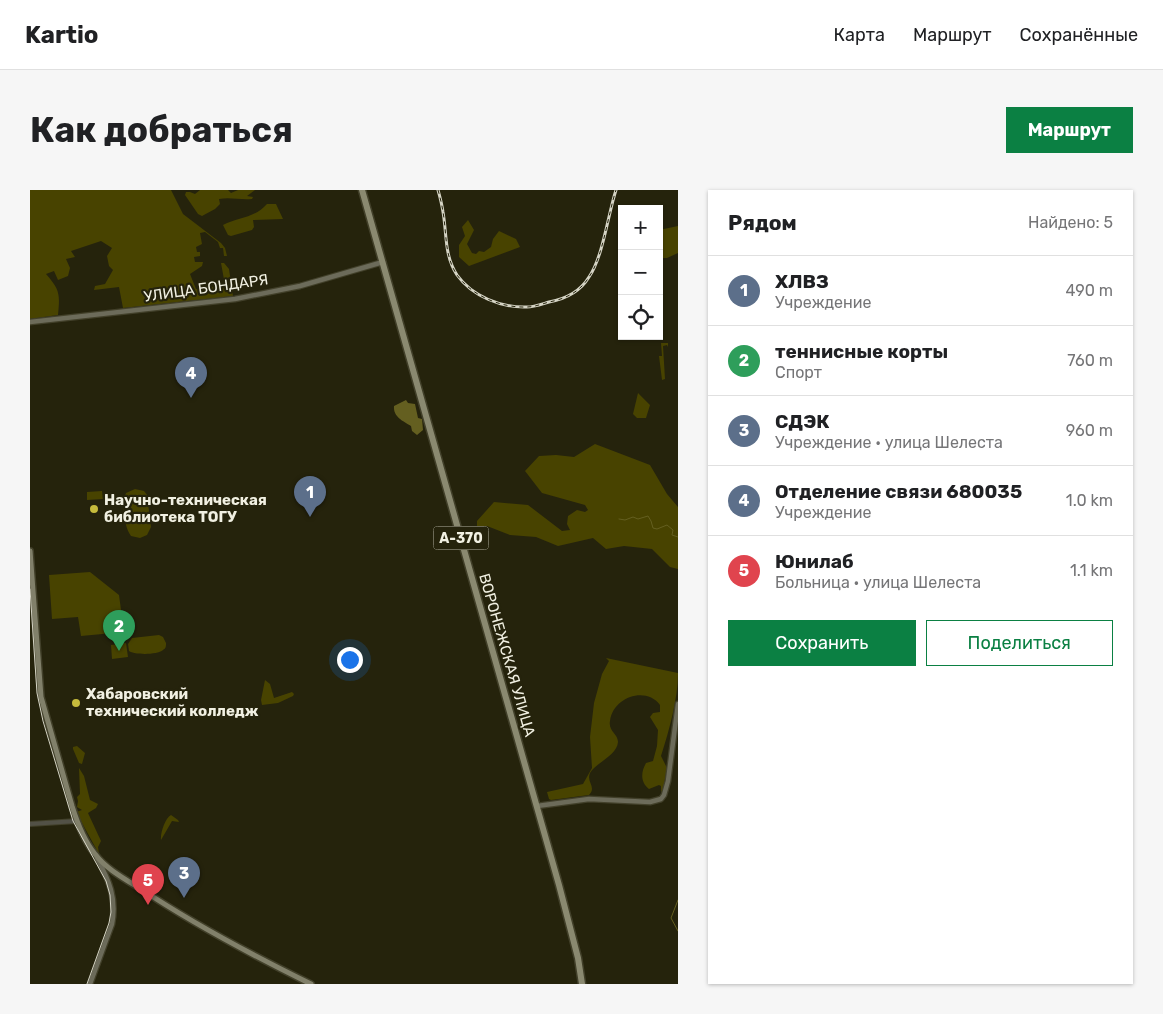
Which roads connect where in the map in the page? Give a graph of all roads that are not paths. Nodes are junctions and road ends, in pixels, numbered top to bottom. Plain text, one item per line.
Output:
1 (362, 190) edge
2 (379, 263) junction
3 (30, 322) edge
4 (30, 551) edge
5 (678, 704) edge
6 (537, 806) junction
7 (77, 821) junction
8 (30, 824) edge
9 (94, 854) junction
10 (117, 873) junction
11 (109, 881) junction
12 (90, 984) edge
13 (311, 984) edge
14 (582, 984) edge

1 - 2 highway
2 - 3 main road, УЛИЦА БОНДАРЯ
2 - 6 highway, ВОРОНЕЖСКАЯ УЛИЦА / А-370
4 - 7 main road
5 - 6 main road
6 - 14 highway, ВОРОНЕЖСКАЯ УЛИЦА / А-370
7 - 8 street
7 - 9 main road
9 - 10 main road
9 - 11 main road
10 - 11 main road
10 - 13 main road
11 - 12 main road

